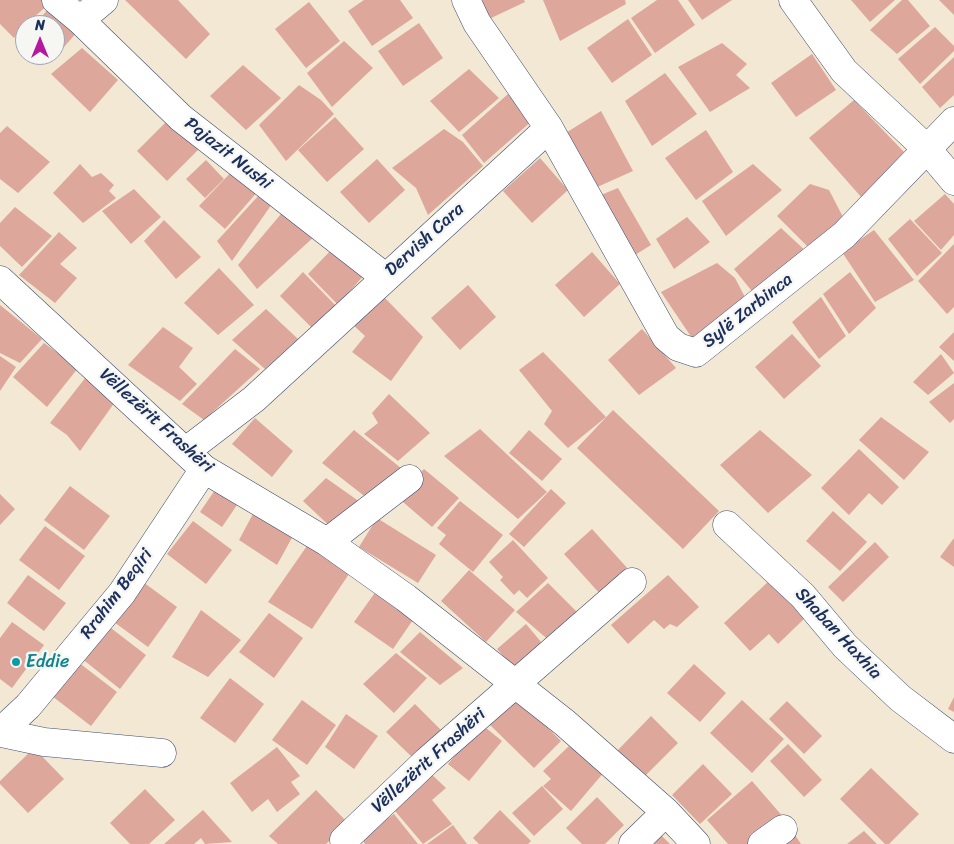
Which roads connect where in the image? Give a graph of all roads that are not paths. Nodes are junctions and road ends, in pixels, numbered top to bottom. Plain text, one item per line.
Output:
1 (56, 0) edge
2 (104, 0) edge
3 (466, 0) edge
4 (792, 0) edge
5 (80, 20) junction
6 (954, 121) edge
7 (548, 128) junction
8 (927, 150) junction
9 (954, 181) edge
10 (385, 277) junction
11 (0, 280) edge
12 (195, 460) junction
13 (409, 479) dead end
14 (727, 525) dead end
15 (327, 542) junction
16 (632, 582) dead end
17 (515, 683) junction
18 (1, 733) edge
19 (954, 739) edge
20 (162, 753) dead end
21 (666, 812) junction
22 (344, 840) dead end
23 (633, 844) edge
24 (696, 844) edge

1 - 5 street, Pajazit Nushi
2 - 5 street
3 - 7 street
4 - 8 street
5 - 10 street, Pajazit Nushi
6 - 8 street, Sylë Zarbinca
7 - 8 street, Sylë Zarbinca
7 - 10 street, Dervish Cara
8 - 9 street
10 - 12 street, Dervish Cara
11 - 12 street, Vëllezërit Frashëri
12 - 15 street, Vëllezërit Frashëri
12 - 18 street, Rrahim Beqiri
13 - 15 street
14 - 19 street, Shaban Haxhia
15 - 17 street, Vëllezërit Frashëri
16 - 17 street, Vëllezërit Frashëri
17 - 21 street, Vëllezërit Frashëri
17 - 22 street, Vëllezërit Frashëri
18 - 20 street
21 - 23 street
21 - 24 street, Vëllezërit Frashëri

